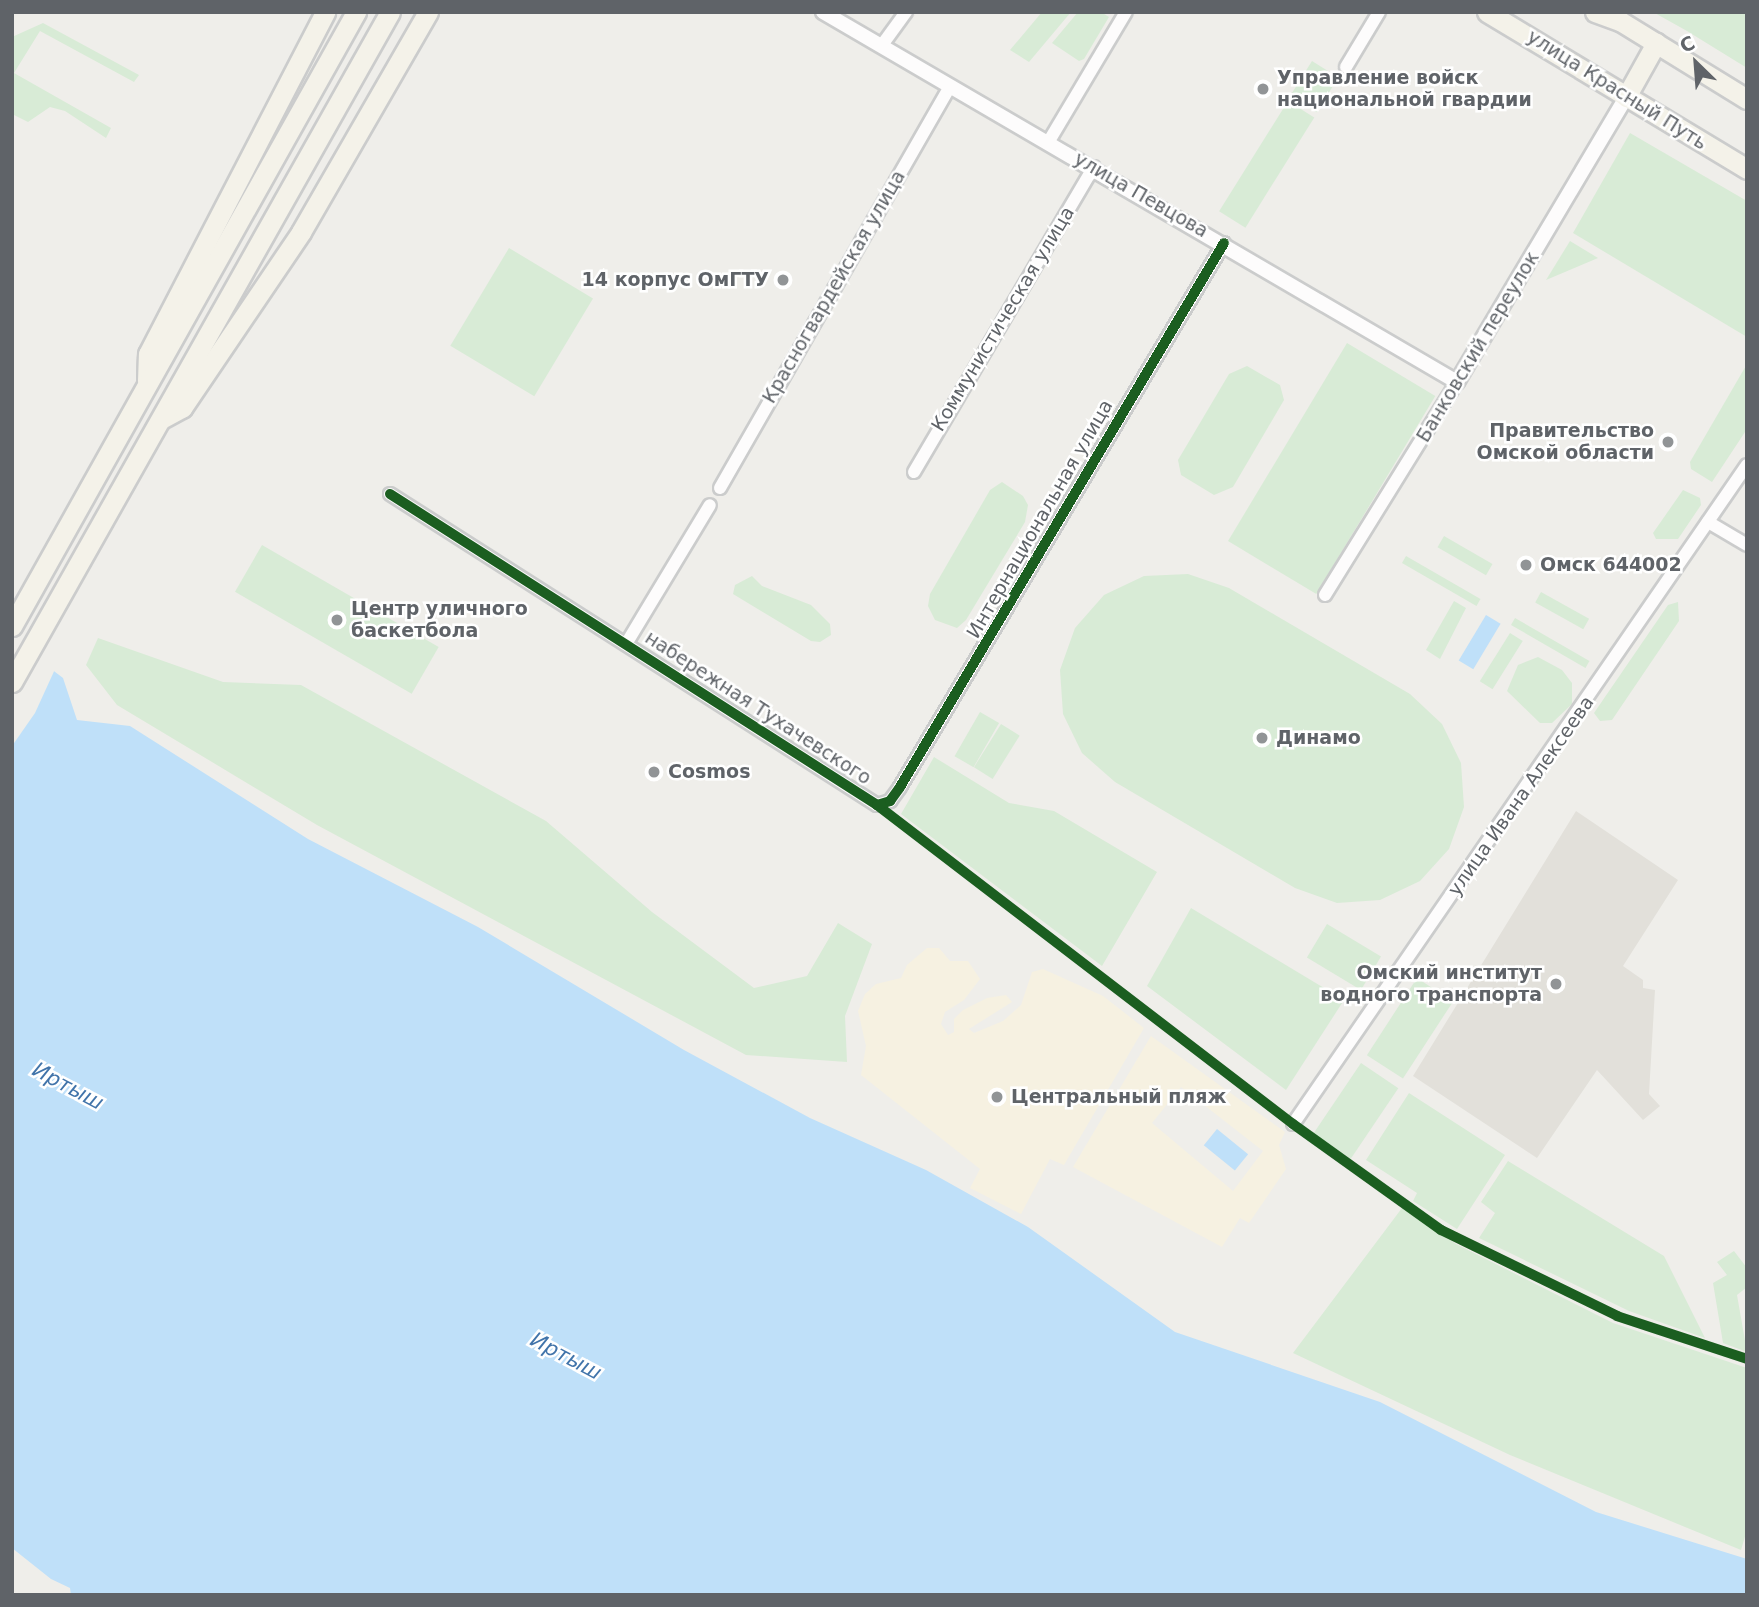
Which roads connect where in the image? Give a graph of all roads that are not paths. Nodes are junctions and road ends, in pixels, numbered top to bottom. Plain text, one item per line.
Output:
1 (325, 12) edge
2 (356, 12) edge
3 (390, 12) edge
4 (428, 12) edge
5 (823, 12) edge
6 (906, 12) edge
7 (1126, 12) edge
8 (1379, 12) edge
9 (1487, 12) edge
10 (1595, 12) edge
11 (1618, 17) edge
12 (1656, 43) junction
13 (882, 45) junction
14 (1346, 67) dead end
15 (950, 86) junction
16 (1626, 97) junction
17 (1747, 99) edge
18 (1049, 141) junction
19 (1094, 167) junction
20 (1747, 169) edge
21 (1224, 243) junction
22 (1457, 382) junction
23 (147, 386) junction
24 (161, 419) junction
25 (1747, 466) edge
26 (914, 472) dead end
27 (720, 488) dead end
28 (390, 494) dead end
29 (710, 505) dead end
30 (1708, 522) junction
31 (1747, 545) edge
32 (1325, 595) dead end
33 (12, 626) edge
34 (626, 644) junction
35 (12, 682) edge
36 (877, 805) joint
37 (1293, 1124) dead end

1 - 23 main road
2 - 23 main road
3 - 24 main road
4 - 24 main road
5 - 13 street, улица Певцова
6 - 13 street
7 - 18 street
8 - 14 street
9 - 16 main road, улица Красный Путь
10 - 11 main road
11 - 12 main road
12 - 16 main road
12 - 17 main road
13 - 15 street, улица Певцова
15 - 18 street, улица Певцова
15 - 27 street, Красногвардейская улица
16 - 20 main road, улица Красный Путь
16 - 22 street, Банковский переулок
18 - 19 street, улица Певцова
19 - 21 street, улица Певцова
19 - 26 street, Коммунистическая улица
21 - 22 street, улица Певцова
21 - 36 street, Интернациональная улица
22 - 32 street, Банковский переулок
23 - 33 main road
24 - 35 main road
25 - 30 street, улица Ивана Алексеева
28 - 34 street, набережная Тухачевского
29 - 34 street
30 - 31 street
30 - 37 street, улица Ивана Алексеева
34 - 36 street, набережная Тухачевского

